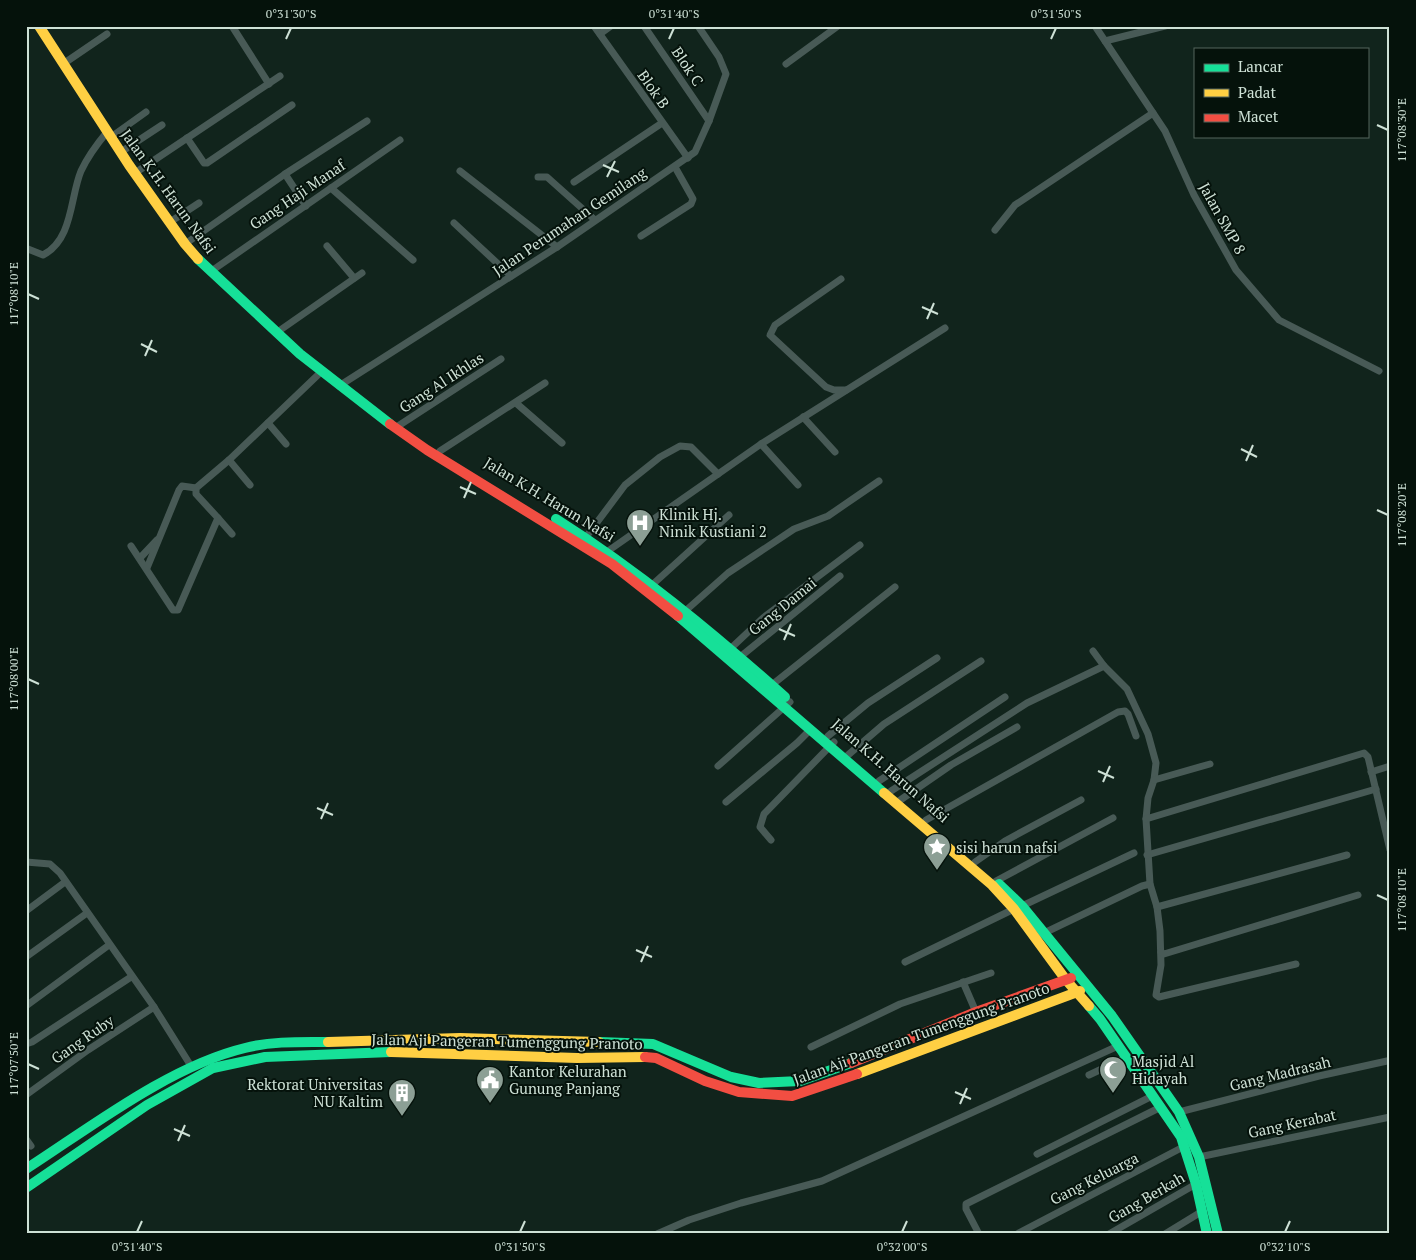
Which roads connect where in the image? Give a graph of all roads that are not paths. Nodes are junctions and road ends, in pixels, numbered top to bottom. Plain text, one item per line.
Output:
1 (39, 26) edge
2 (232, 26) edge
3 (594, 26) edge
4 (611, 26) edge
5 (644, 26) edge
6 (698, 26) edge
7 (838, 26) edge
8 (1095, 26) edge
9 (1165, 26) edge
10 (107, 34) dead end
11 (600, 34) junction
12 (1105, 41) junction
13 (63, 64) junction
14 (786, 64) dead end
15 (280, 76) dead end
16 (269, 84) junction
17 (292, 104) dead end
18 (146, 112) dead end
19 (1153, 113) junction
20 (367, 121) dead end
21 (709, 121) junction
22 (662, 123) junction
23 (162, 125) dead end
24 (109, 134) junction
25 (187, 138) junction
26 (400, 140) dead end
27 (121, 152) junction
28 (688, 158) junction
29 (674, 168) junction
30 (460, 171) dead end
31 (135, 173) junction
32 (285, 174) junction
33 (538, 177) dead end
34 (574, 182) dead end
35 (331, 188) junction
36 (199, 203) dead end
37 (306, 206) junction
38 (599, 217) junction
39 (170, 222) junction
40 (454, 223) dead end
41 (995, 230) dead end
42 (641, 236) dead end
43 (185, 244) junction
44 (327, 246) dead end
45 (557, 247) junction
46 (26, 250) edge
47 (413, 260) dead end
48 (210, 272) junction
49 (362, 273) dead end
50 (510, 276) junction
51 (354, 278) junction
52 (841, 279) dead end
53 (944, 328) dead end
54 (276, 333) junction
55 (501, 359) dead end
56 (1379, 371) dead end
57 (321, 372) junction
58 (545, 383) dead end
59 (339, 386) junction
60 (846, 390) junction
61 (516, 403) junction
62 (803, 418) junction
63 (268, 423) junction
64 (395, 428) junction
65 (419, 443) junction
66 (562, 443) dead end
67 (286, 444) dead end
68 (761, 444) junction
69 (440, 451) junction
70 (836, 452) dead end
71 (229, 460) junction
72 (718, 474) junction
73 (879, 481) dead end
74 (250, 484) dead end
75 (798, 485) dead end
76 (196, 488) junction
77 (729, 515) dead end
78 (218, 518) junction
79 (568, 531) junction
80 (232, 534) dead end
81 (159, 537) junction
82 (586, 537) junction
83 (860, 545) dead end
84 (131, 546) dead end
85 (608, 551) junction
86 (140, 558) junction
87 (147, 568) junction
88 (840, 576) dead end
89 (652, 584) junction
90 (895, 587) dead end
91 (682, 614) junction
92 (727, 651) junction
93 (1093, 651) dead end
94 (740, 658) junction
95 (937, 658) dead end
96 (981, 661) dead end
97 (1104, 666) junction
98 (769, 687) junction
99 (1005, 697) dead end
100 (788, 704) junction
101 (1017, 727) dead end
102 (811, 729) junction
103 (1136, 736) dead end
104 (831, 741) junction
105 (848, 755) junction
106 (1210, 764) dead end
107 (718, 766) dead end
108 (1390, 766) edge
109 (1371, 772) junction
110 (1154, 780) junction
111 (879, 781) junction
112 (1376, 789) junction
113 (891, 791) junction
114 (1081, 800) dead end
115 (898, 801) junction
116 (726, 802) dead end
117 (1114, 818) dead end
118 (1146, 819) junction
119 (926, 820) junction
120 (1388, 830) edge
121 (771, 840) dead end
122 (1390, 850) edge
123 (1134, 852) dead end
124 (1347, 854) dead end
125 (1147, 855) junction
126 (26, 862) edge
127 (36, 862) junction
128 (975, 862) junction
129 (26, 869) edge
130 (996, 881) junction
131 (65, 882) junction
132 (1147, 885) junction
133 (1358, 895) dead end
134 (1157, 907) junction
135 (1018, 908) junction
136 (26, 911) edge
137 (87, 913) junction
138 (1040, 935) junction
139 (109, 945) junction
140 (1161, 952) junction
141 (26, 957) edge
142 (905, 962) dead end
143 (1296, 964) dead end
144 (991, 973) dead end
145 (1077, 975) junction
146 (131, 977) junction
147 (1066, 980) junction
148 (963, 982) junction
149 (1088, 988) junction
150 (1076, 993) junction
151 (26, 1006) edge
152 (154, 1007) junction
153 (976, 1012) junction
154 (392, 1038) junction
155 (26, 1044) edge
156 (1118, 1046) junction
157 (811, 1047) dead end
158 (392, 1052) junction
159 (1125, 1058) junction
160 (1387, 1062) dead end
161 (192, 1066) junction
162 (1089, 1075) dead end
163 (26, 1096) edge
164 (1152, 1096) junction
165 (1159, 1108) junction
166 (1179, 1112) junction
167 (1390, 1117) edge
168 (1185, 1146) junction
169 (1037, 1154) dead end
170 (1199, 1157) junction
171 (26, 1168) edge
172 (1196, 1184) junction
173 (26, 1188) edge
174 (1201, 1212) junction
175 (657, 1234) edge
176 (979, 1234) edge
177 (1017, 1234) edge
178 (1109, 1234) edge
179 (1165, 1234) edge
180 (1206, 1234) edge
181 (1218, 1234) edge

1 - 13 main road, Jalan K.H. Harun Nafsi
2 - 16 street
3 - 11 street, Blok B
4 - 11 street
5 - 21 street, Blok C
6 - 21 street, Jalan Perumahan Gemilang
7 - 14 street
8 - 12 street, Jalan SMP 8
9 - 12 street
10 - 13 street
11 - 22 street, Blok B
12 - 19 street, Jalan SMP 8
13 - 24 main road, Jalan K.H. Harun Nafsi
15 - 16 street
16 - 25 street
17 - 25 street
18 - 24 street
19 - 41 street
19 - 56 street, Jalan SMP 8
20 - 32 street
21 - 28 street, Jalan Perumahan Gemilang
22 - 28 street, Blok B
22 - 34 street
23 - 27 street
24 - 27 main road, Jalan K.H. Harun Nafsi
24 - 46 street
25 - 31 street
26 - 35 street, Gang Haji Manaf
27 - 31 main road, Jalan K.H. Harun Nafsi
28 - 29 street, Jalan Perumahan Gemilang
29 - 38 street, Jalan Perumahan Gemilang
29 - 42 street
30 - 45 street
31 - 39 main road, Jalan K.H. Harun Nafsi
32 - 37 street
32 - 43 street
33 - 38 street
35 - 37 street, Gang Haji Manaf
35 - 47 street
36 - 39 street
37 - 48 street, Gang Haji Manaf
38 - 45 street, Jalan Perumahan Gemilang
39 - 43 main road, Jalan K.H. Harun Nafsi
40 - 50 street
43 - 48 main road, Jalan K.H. Harun Nafsi
44 - 51 street
45 - 50 street, Jalan Perumahan Gemilang
48 - 54 main road, Jalan K.H. Harun Nafsi
49 - 51 street
50 - 59 street, Jalan Perumahan Gemilang
51 - 54 street
52 - 60 street
53 - 60 street
54 - 57 main road, Jalan K.H. Harun Nafsi
55 - 64 street, Gang Al Ikhlas
57 - 59 main road, Jalan K.H. Harun Nafsi
57 - 63 street
58 - 61 street
59 - 64 main road, Jalan K.H. Harun Nafsi
60 - 62 street
61 - 66 street
61 - 69 street
62 - 68 street
62 - 70 street
63 - 67 street
63 - 71 street
64 - 65 main road, Jalan K.H. Harun Nafsi
65 - 69 main road, Jalan K.H. Harun Nafsi
65 - 79 main road, Jalan K.H. Harun Nafsi
68 - 72 street
68 - 75 street
69 - 79 main road, Jalan K.H. Harun Nafsi
71 - 74 street
71 - 76 street
72 - 82 street
72 - 85 street
73 - 91 street
76 - 78 street
76 - 81 street
77 - 89 street
78 - 80 street
78 - 87 street
79 - 82 main road, Jalan K.H. Harun Nafsi
79 - 91 main road, Jalan K.H. Harun Nafsi
81 - 86 street
81 - 87 street
82 - 85 main road, Jalan K.H. Harun Nafsi
83 - 92 street
84 - 86 street
85 - 89 main road, Jalan K.H. Harun Nafsi
86 - 87 street
88 - 94 street, Gang Damai
89 - 91 main road, Jalan K.H. Harun Nafsi
90 - 98 street
91 - 92 main road, Jalan K.H. Harun Nafsi
92 - 94 main road, Jalan K.H. Harun Nafsi
92 - 98 main road, Jalan K.H. Harun Nafsi
93 - 97 street
94 - 98 main road, Jalan K.H. Harun Nafsi
95 - 104 street
96 - 105 street
97 - 110 street
97 - 113 street
98 - 100 main road, Jalan K.H. Harun Nafsi
99 - 111 street
100 - 102 main road, Jalan K.H. Harun Nafsi
100 - 104 main road, Jalan K.H. Harun Nafsi
100 - 107 street
101 - 115 street
102 - 104 main road, Jalan K.H. Harun Nafsi
102 - 116 street
103 - 119 street
104 - 105 main road, Jalan K.H. Harun Nafsi
104 - 115 main road, Jalan K.H. Harun Nafsi
104 - 121 street
105 - 111 main road, Jalan K.H. Harun Nafsi
106 - 110 street
108 - 109 street
109 - 112 street
109 - 118 street
110 - 118 street
111 - 113 main road, Jalan K.H. Harun Nafsi
112 - 120 street
112 - 125 street
113 - 115 main road, Jalan K.H. Harun Nafsi
114 - 128 street
115 - 119 main road, Jalan K.H. Harun Nafsi
115 - 135 main road, Jalan K.H. Harun Nafsi
117 - 130 street
118 - 125 street
119 - 128 main road, Jalan K.H. Harun Nafsi
120 - 122 street
123 - 135 street
124 - 134 street
125 - 132 street
126 - 127 street
127 - 129 street
127 - 131 street
128 - 130 main road, Jalan K.H. Harun Nafsi
130 - 135 main road, Jalan K.H. Harun Nafsi
131 - 136 street
131 - 137 street
132 - 134 street
132 - 138 street
133 - 140 street
134 - 140 street
135 - 138 main road, Jalan K.H. Harun Nafsi
135 - 142 street
137 - 139 street
137 - 141 street
138 - 145 main road, Jalan K.H. Harun Nafsi
138 - 147 main road, Jalan K.H. Harun Nafsi
139 - 146 street
139 - 151 street
140 - 143 street
144 - 148 street
145 - 147 main road, Jalan Aji Pangeran Tumenggung Pranoto
145 - 149 main road, Jalan K.H. Harun Nafsi
146 - 152 street
146 - 155 street
147 - 150 main road, Jalan K.H. Harun Nafsi
147 - 153 main road, Jalan Aji Pangeran Tumenggung Pranoto
148 - 153 street
148 - 157 street
149 - 150 main road, Jalan Aji Pangeran Tumenggung Pranoto
149 - 166 main road, Jalan K.H. Harun Nafsi
150 - 156 main road, Jalan K.H. Harun Nafsi
150 - 158 main road, Jalan Aji Pangeran Tumenggung Pranoto
152 - 161 street
152 - 163 street, Gang Ruby
153 - 154 main road, Jalan Aji Pangeran Tumenggung Pranoto
154 - 158 main road
154 - 161 main road, Jalan Aji Pangeran Tumenggung Pranoto
156 - 159 main road, Jalan K.H. Harun Nafsi
156 - 175 street
158 - 173 main road, Jalan Aji Pangeran Tumenggung Pranoto
159 - 162 street
159 - 164 main road, Jalan K.H. Harun Nafsi
160 - 166 street, Gang Madrasah
161 - 171 main road, Jalan Aji Pangeran Tumenggung Pranoto
164 - 165 main road, Jalan K.H. Harun Nafsi
164 - 169 street
165 - 168 main road, Jalan K.H. Harun Nafsi
165 - 176 street
166 - 170 main road, Jalan K.H. Harun Nafsi
167 - 170 street, Gang Kerabat
168 - 172 main road, Jalan K.H. Harun Nafsi
168 - 177 street, Gang Keluarga
170 - 181 main road, Jalan K.H. Harun Nafsi
172 - 174 main road, Jalan K.H. Harun Nafsi
172 - 178 street, Gang Berkah
174 - 179 street
174 - 180 main road, Jalan K.H. Harun Nafsi

